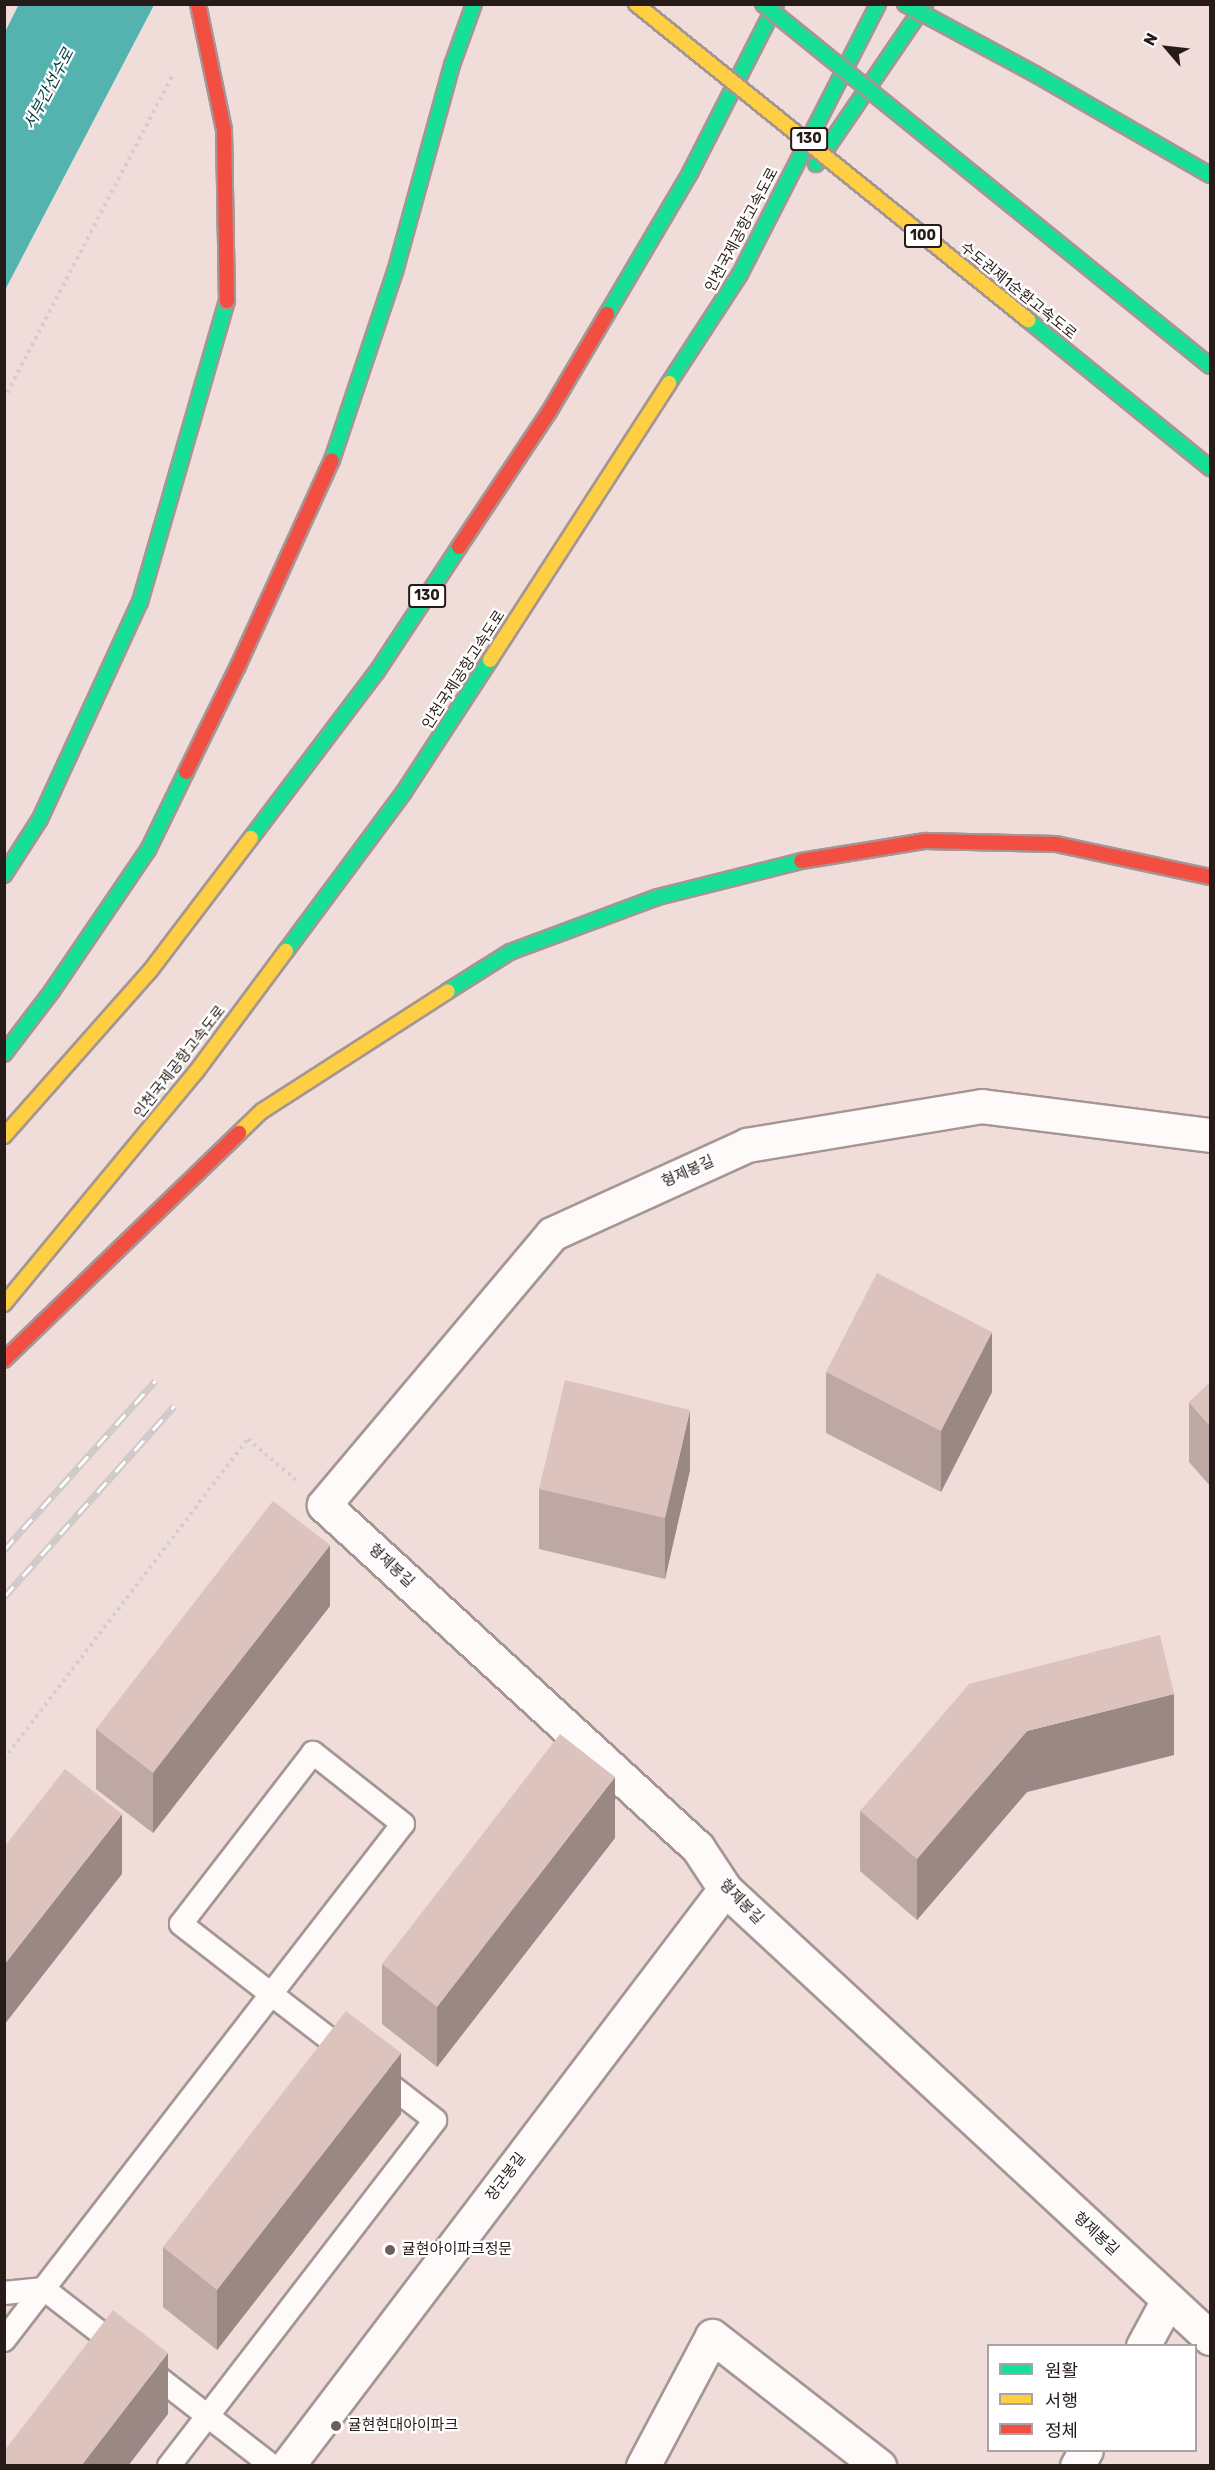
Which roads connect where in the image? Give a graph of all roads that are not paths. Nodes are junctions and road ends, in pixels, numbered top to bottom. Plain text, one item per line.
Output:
1 (198, 4) edge
2 (474, 4) edge
3 (636, 4) edge
4 (763, 4) edge
5 (776, 4) edge
6 (878, 4) edge
7 (905, 4) edge
8 (925, 4) edge
9 (1210, 175) edge
10 (740, 274) junction
11 (1210, 366) edge
12 (1210, 468) edge
13 (4, 875) edge
14 (1210, 877) edge
15 (4, 1054) edge
16 (1210, 1135) edge
17 (4, 1136) edge
18 (4, 1304) edge
19 (4, 1360) edge
20 (725, 1889) junction
21 (271, 1994) junction
22 (44, 2289) junction
23 (4, 2293) edge
24 (1167, 2300) junction
25 (1210, 2338) edge
26 (4, 2340) edge
27 (1144, 2344) edge
28 (208, 2415) junction
29 (1085, 2452) edge
30 (169, 2466) edge
31 (272, 2466) edge
32 (287, 2466) edge
33 (643, 2466) edge
34 (879, 2466) edge
35 (1077, 2466) edge

1 - 13 highway, bridge
2 - 15 highway
3 - 12 highway, 수도권제1순환고속도로 / 100, bridge
4 - 11 highway, bridge
5 - 17 highway, 130
6 - 10 highway, 인천국제공항고속도로 / 130
7 - 9 highway, bridge
8 - 10 highway
10 - 18 highway, 인천국제공항고속도로 / 130
14 - 19 highway
16 - 20 street, 형제봉길
20 - 24 street, 형제봉길
20 - 32 street, 장군봉길
21 - 21 lane
21 - 22 lane
21 - 28 lane
22 - 23 lane
22 - 26 lane
22 - 28 lane
24 - 25 street, 형제봉길
24 - 27 street
28 - 30 lane
28 - 31 lane
29 - 35 street
33 - 34 street

